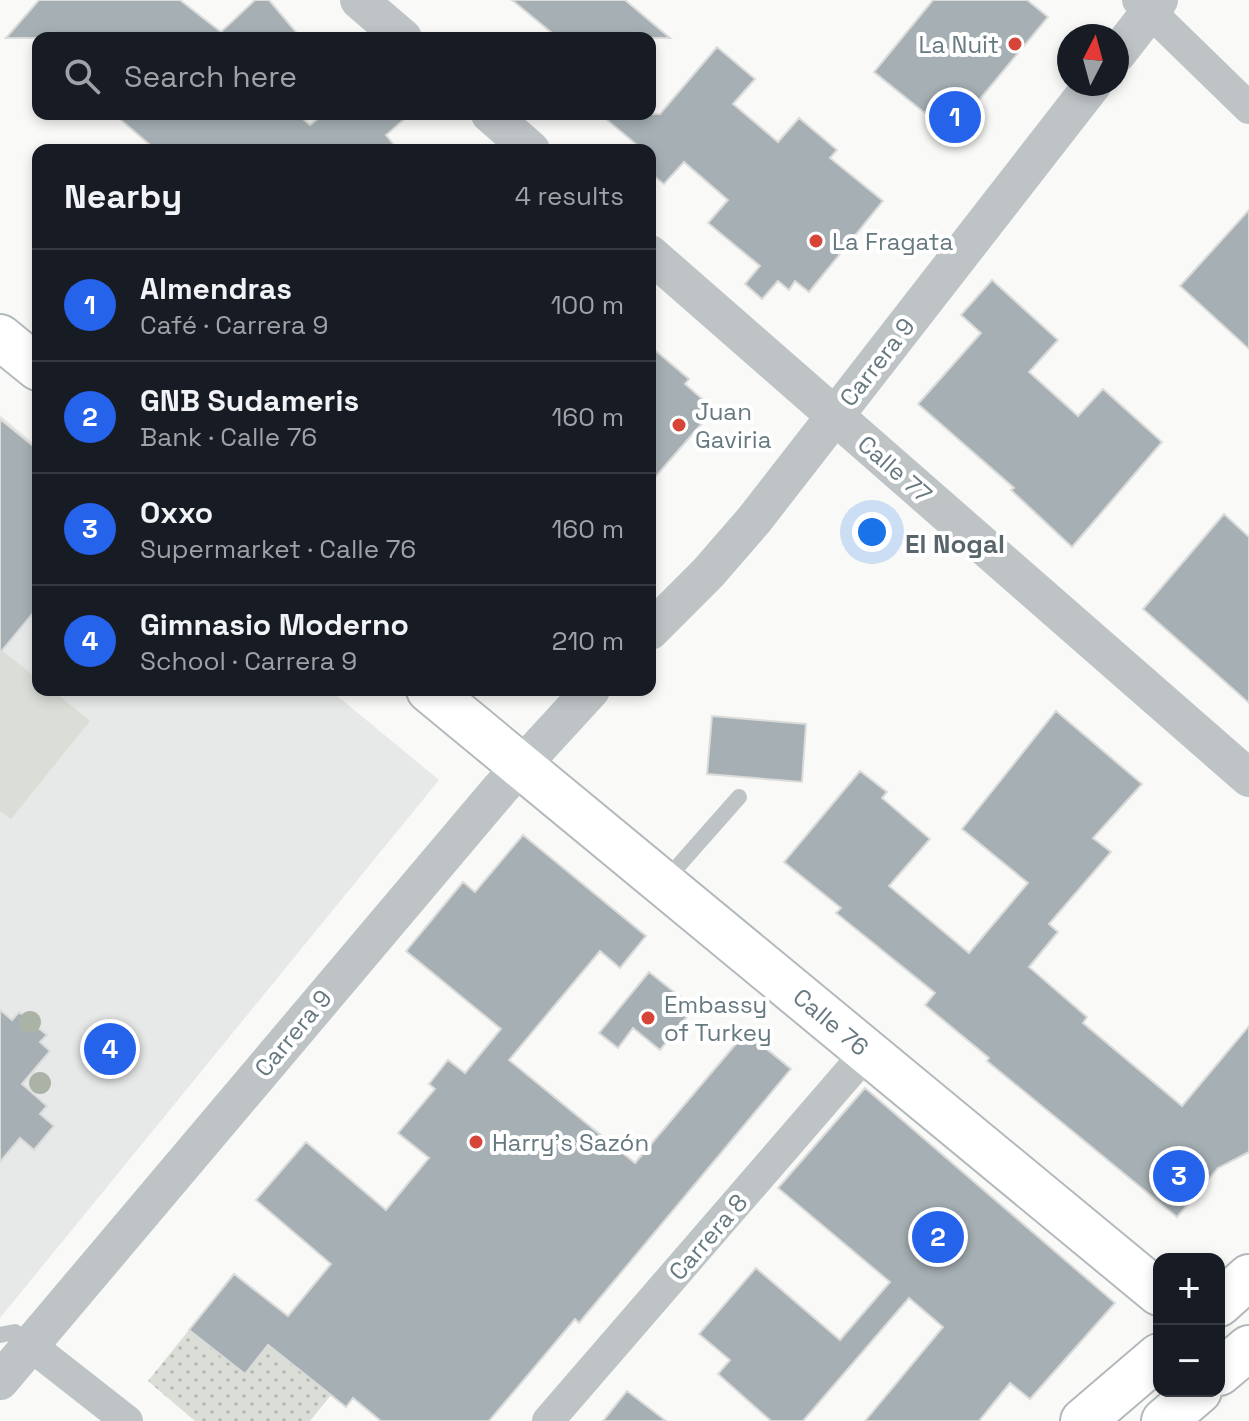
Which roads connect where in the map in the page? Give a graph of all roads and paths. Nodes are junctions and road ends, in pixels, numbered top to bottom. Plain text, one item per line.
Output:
1 (359, 0) edge
2 (1149, 4) edge
3 (396, 32) edge
4 (1129, 35) edge
5 (1084, 96) edge
6 (1249, 108) edge
7 (497, 120) edge
8 (524, 144) edge
9 (656, 259) edge
10 (0, 337) edge
11 (32, 363) edge
12 (835, 416) junction
13 (656, 625) edge
14 (436, 696) edge
15 (585, 696) edge
16 (521, 765) junction
17 (1249, 778) edge
18 (739, 797) dead end
19 (663, 883) junction
20 (867, 1052) junction
21 (1249, 1277) edge
22 (1153, 1288) edge
23 (1225, 1299) edge
24 (15, 1340) edge
25 (1153, 1361) edge
26 (0, 1381) edge
27 (1192, 1397) edge
28 (127, 1421) edge
29 (548, 1421) edge
30 (1083, 1421) edge
31 (1164, 1421) edge

1 - 3 street
2 - 4 street
2 - 6 street
5 - 12 street, Carrera 9
7 - 8 street
9 - 12 street, Calle 77
10 - 11 main road
12 - 13 street, Carrera 9
12 - 17 street, Calle 77
14 - 16 main road, Calle 76
15 - 16 street, Carrera 9
16 - 19 main road, Calle 76
16 - 24 street, Carrera 9
18 - 19 lane
19 - 20 main road, Calle 76
20 - 22 main road, Calle 76
20 - 29 street, Carrera 8
21 - 23 main road
24 - 26 street, Carrera 9
24 - 28 street
25 - 30 main road
27 - 31 main road

